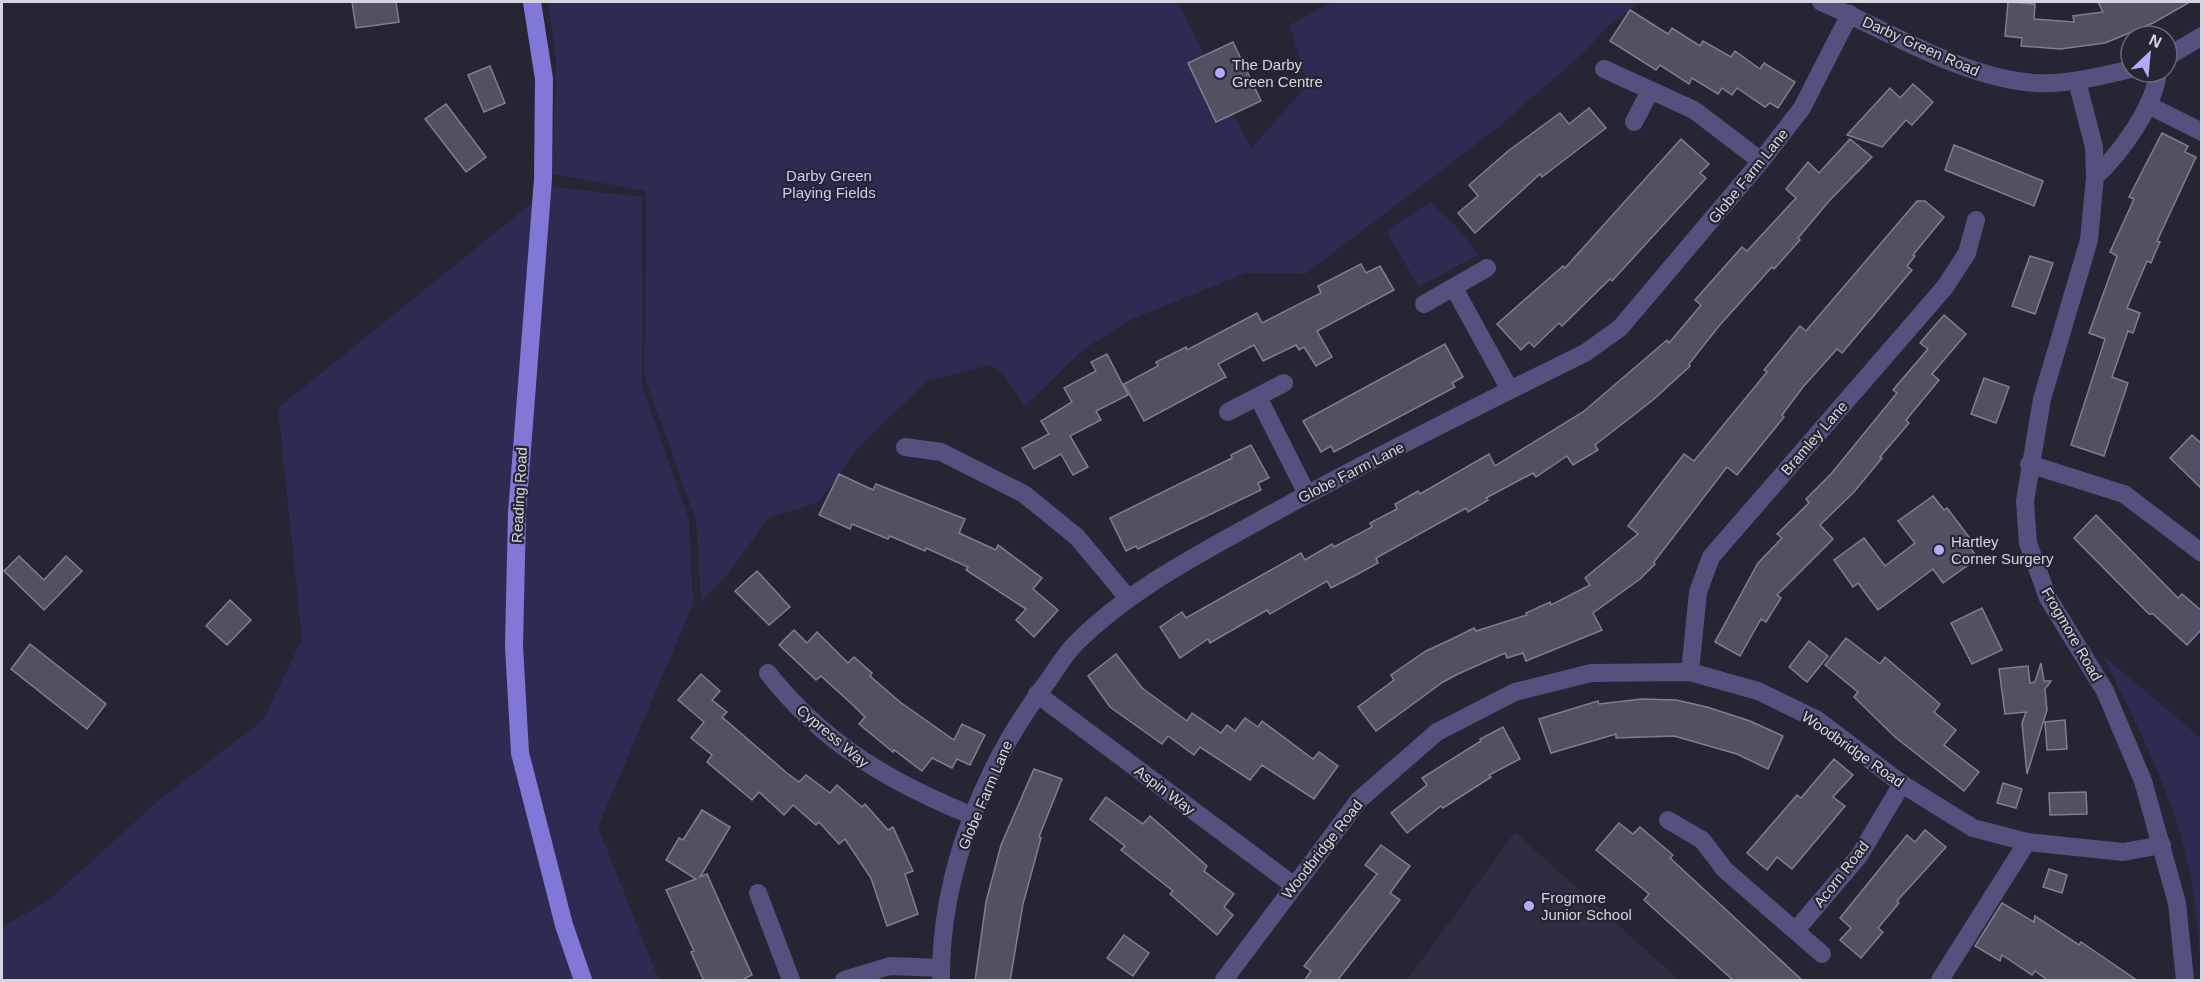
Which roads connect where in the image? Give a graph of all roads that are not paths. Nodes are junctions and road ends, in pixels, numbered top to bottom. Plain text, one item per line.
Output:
1 (532, 2) edge
2 (1821, 2) edge
3 (1850, 14) junction
4 (2202, 36) edge
5 (2179, 50) edge
6 (1604, 69) dead end
7 (2119, 72) edge
8 (2077, 81) junction
9 (2154, 84) edge
10 (1650, 91) junction
11 (2148, 105) junction
12 (1634, 122) dead end
13 (2202, 132) edge
14 (1761, 161) junction
15 (2095, 177) junction
16 (1976, 220) dead end
17 (1487, 268) dead end
18 (1454, 288) junction
19 (1424, 304) dead end
20 (1284, 383) dead end
21 (1510, 390) junction
22 (1258, 397) junction
23 (1228, 412) dead end
24 (905, 447) dead end
25 (2029, 464) junction
26 (1307, 494) junction
27 (2202, 553) edge
28 (1128, 598) junction
29 (1690, 672) junction
30 (768, 673) dead end
31 (1037, 694) junction
32 (1902, 784) junction
33 (973, 816) junction
34 (1668, 820) dead end
35 (2027, 842) junction
36 (2162, 845) junction
37 (1293, 885) junction
38 (758, 893) dead end
39 (1796, 930) junction
40 (1822, 954) dead end
41 (941, 974) edge
42 (583, 981) edge
43 (791, 981) edge
44 (844, 981) edge
45 (1224, 981) edge
46 (1940, 981) edge
47 (2185, 981) edge

1 - 42 main road, Reading Road
2 - 3 street, Darby Green Road
3 - 8 street, Darby Green Road
3 - 14 street, Globe Farm Lane
4 - 5 street
6 - 10 street
7 - 8 street, Darby Green Road
8 - 15 street, Frogmore Road
9 - 11 street
10 - 12 street
10 - 14 street
11 - 13 street
11 - 15 street
14 - 21 street, Globe Farm Lane
15 - 25 street, Frogmore Road
16 - 29 street, Bramley Lane
17 - 18 street
18 - 19 street
18 - 21 street
20 - 22 street
21 - 26 street, Globe Farm Lane
22 - 23 street
22 - 26 street
24 - 28 street
25 - 27 street
25 - 36 street, Frogmore Road
26 - 28 street, Globe Farm Lane
28 - 31 street, Globe Farm Lane
29 - 32 street, Woodbridge Road
29 - 37 street, Woodbridge Road
30 - 33 street, Cypress Way
31 - 33 street, Globe Farm Lane
31 - 37 street, Aspin Way
32 - 35 street, Woodbridge Road
32 - 39 street, Acorn Road
33 - 41 street, Globe Farm Lane
34 - 39 street
35 - 36 street, Woodbridge Road
35 - 46 street
36 - 47 street, Frogmore Road
37 - 45 street, Woodbridge Road
38 - 43 street
39 - 40 street
41 - 44 street

